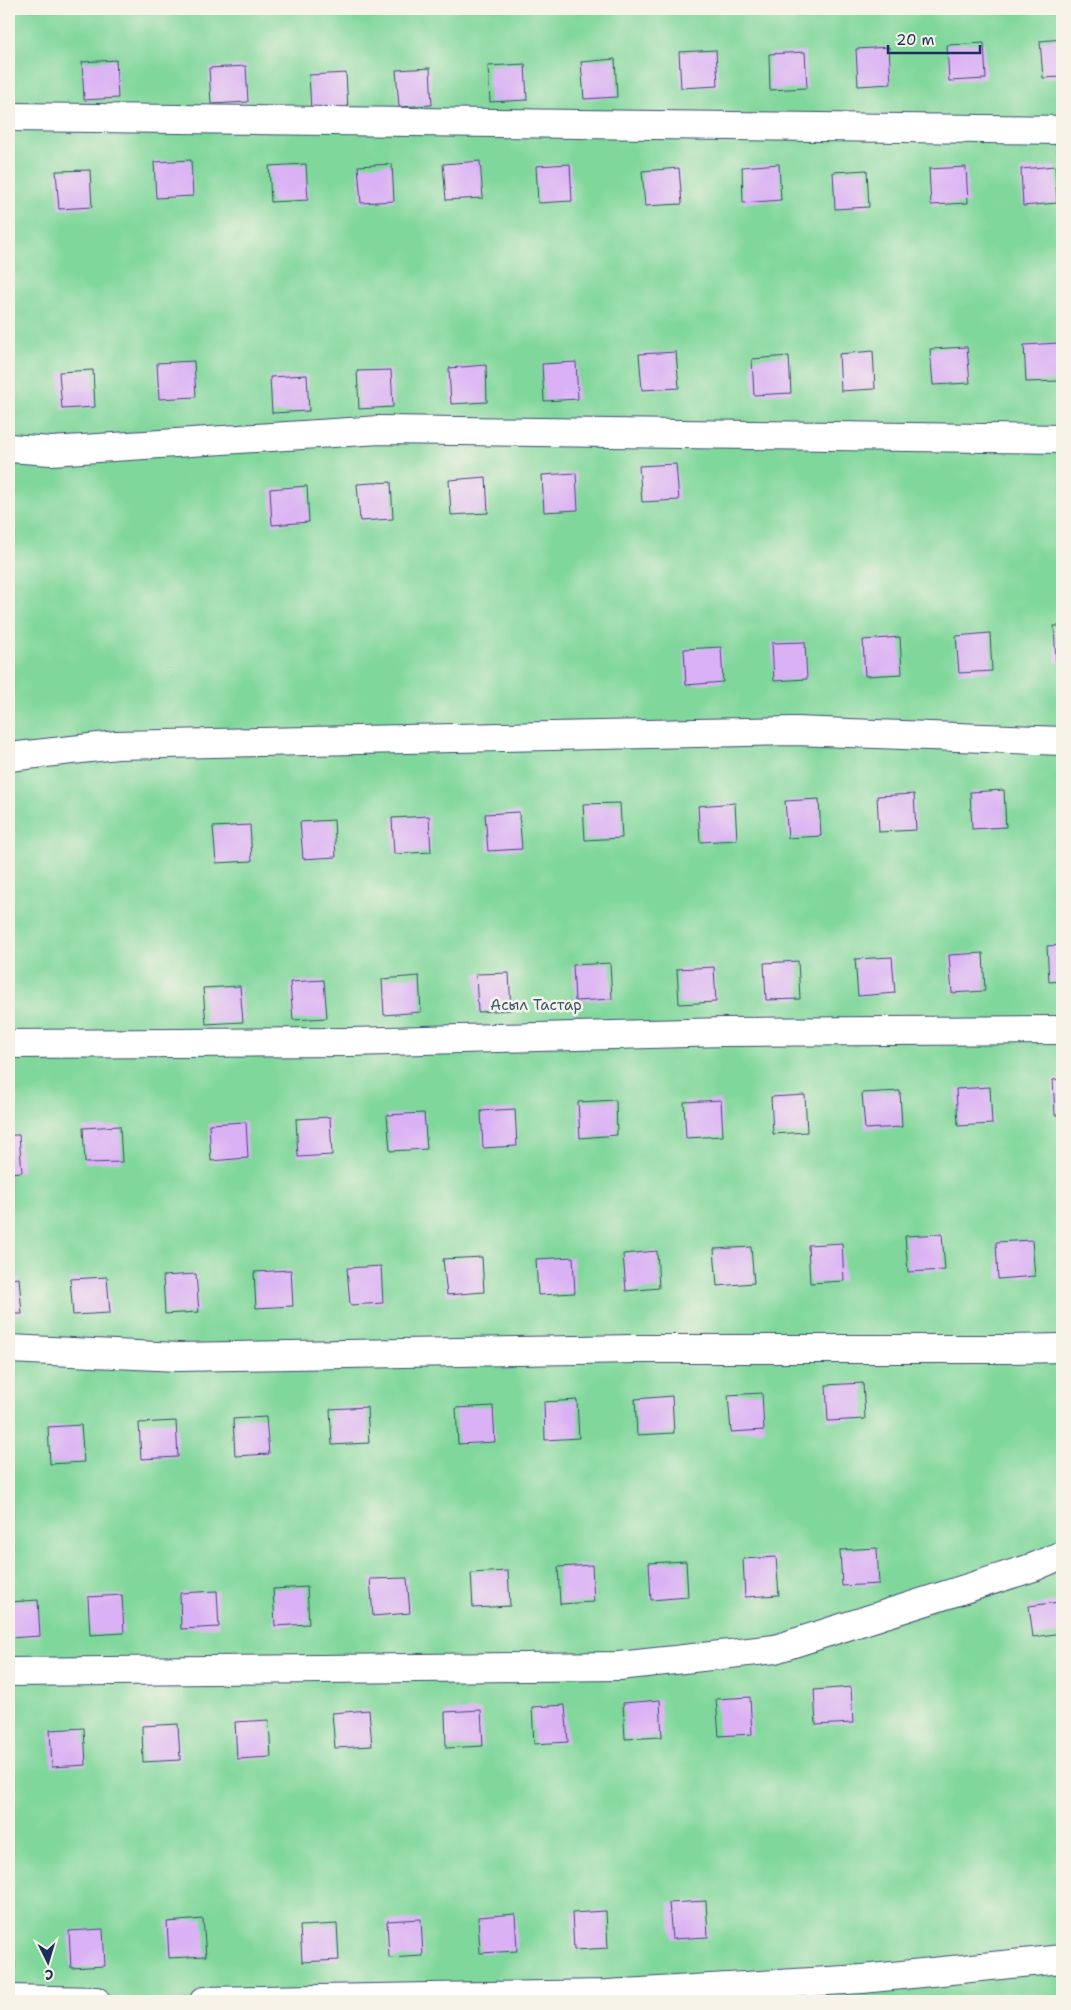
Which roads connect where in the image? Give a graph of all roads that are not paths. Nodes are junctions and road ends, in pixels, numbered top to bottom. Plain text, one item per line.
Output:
1 (9, 117) edge
2 (1062, 130) edge
3 (1062, 439) edge
4 (9, 448) edge
5 (1062, 741) edge
6 (9, 757) edge
7 (1062, 1030) edge
8 (9, 1044) edge
9 (1062, 1348) edge
10 (9, 1350) edge
11 (1062, 1555) edge
12 (9, 1672) edge
13 (1062, 1959) edge
14 (9, 1999) edge
15 (96, 2001) edge
16 (204, 2001) edge

1 - 2 street
3 - 4 street
5 - 6 street
7 - 8 street
9 - 10 street
11 - 12 street
13 - 16 street
14 - 15 street

